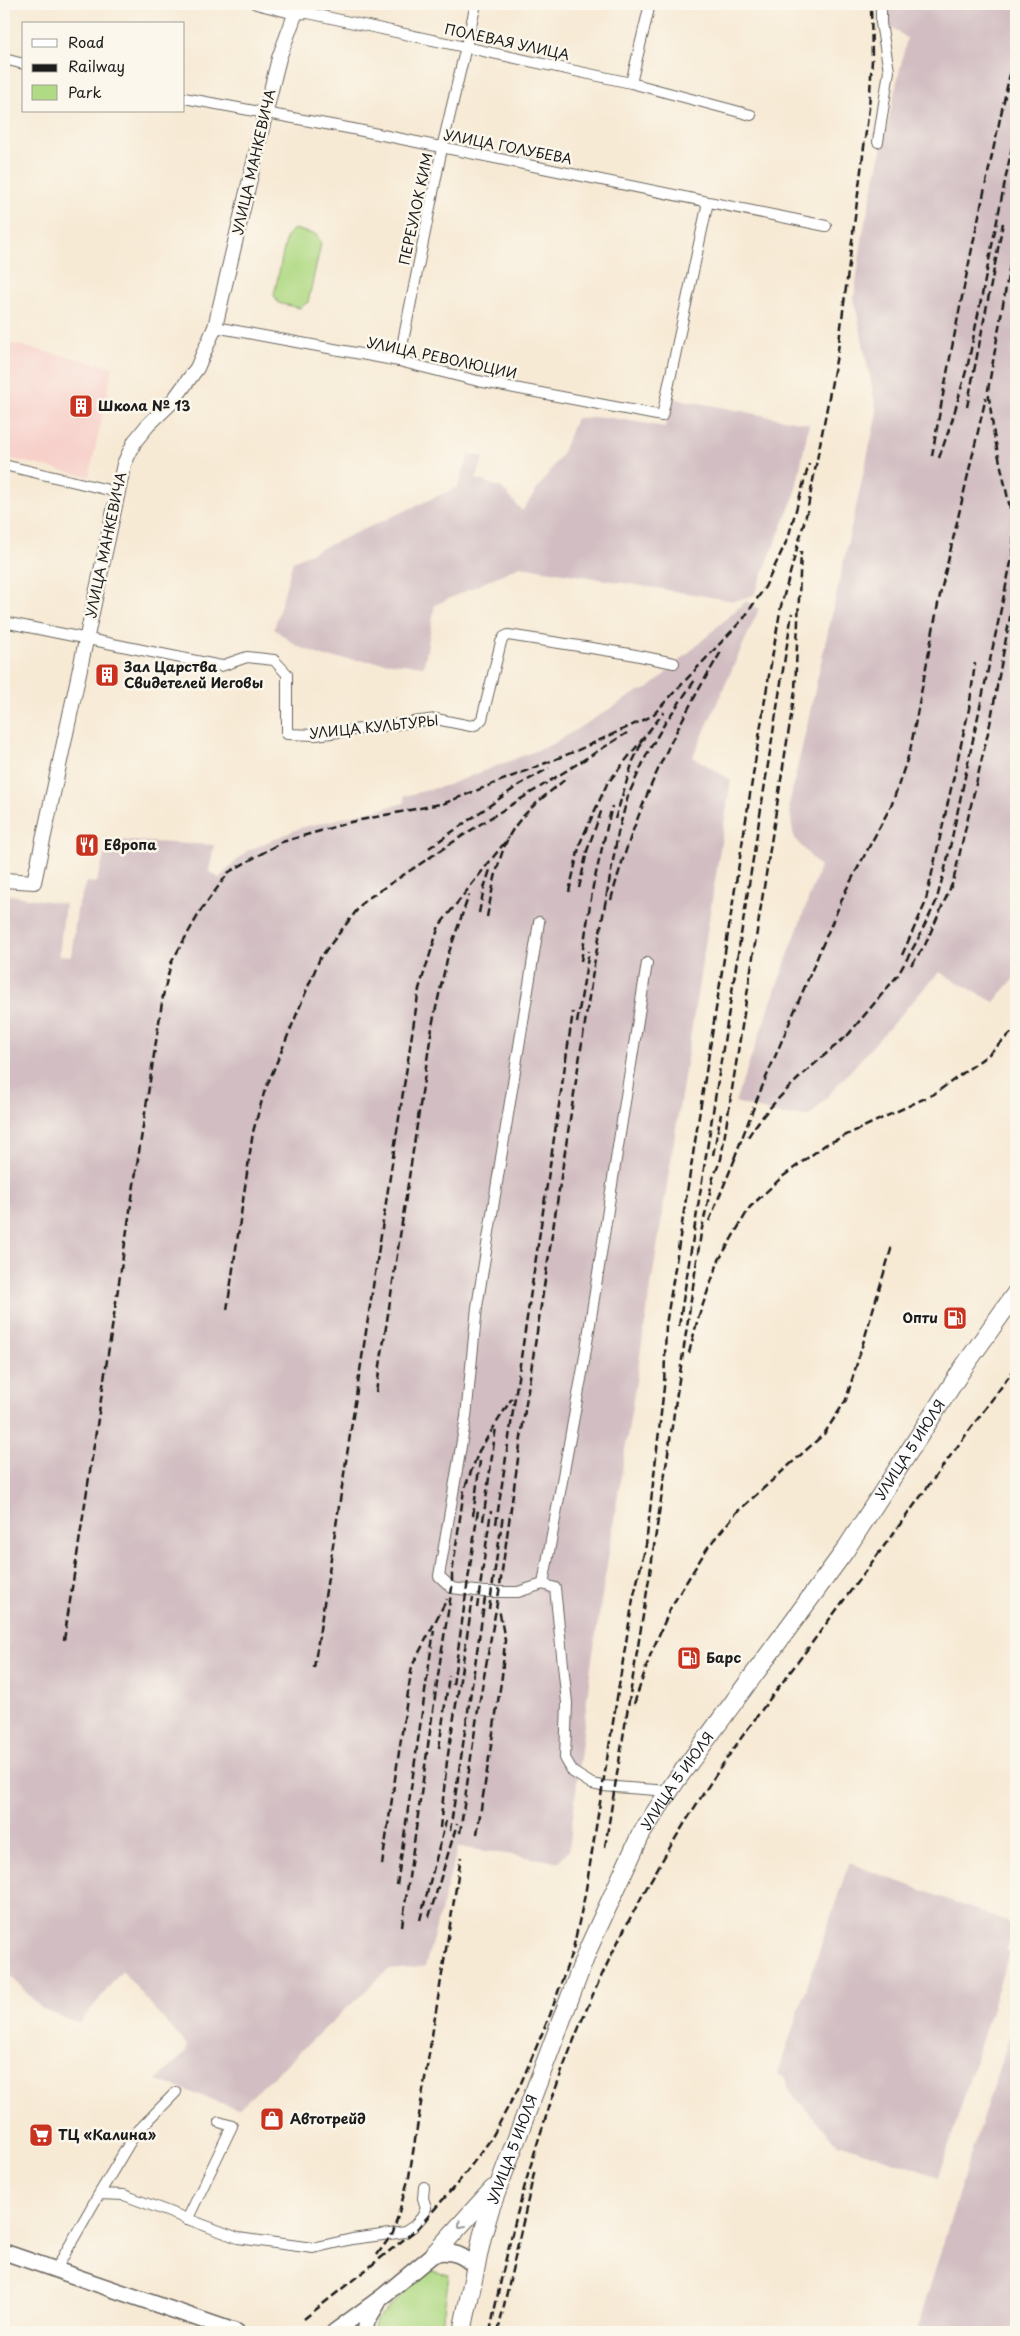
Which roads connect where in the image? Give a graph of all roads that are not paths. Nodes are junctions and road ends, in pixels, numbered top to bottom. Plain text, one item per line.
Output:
1 (256, 4) edge
2 (476, 4) edge
3 (650, 4) edge
4 (881, 4) edge
5 (297, 9) edge
6 (465, 46) junction
7 (4, 59) edge
8 (22, 64) edge
9 (631, 83) junction
10 (185, 98) edge
11 (266, 114) junction
12 (751, 115) dead end
13 (878, 142) dead end
14 (442, 148) junction
15 (708, 202) junction
16 (826, 226) dead end
17 (215, 327) junction
18 (399, 362) junction
19 (4, 465) edge
20 (117, 492) junction
21 (4, 622) edge
22 (85, 638) junction
23 (674, 663) dead end
24 (4, 880) edge
25 (539, 922) dead end
26 (647, 963) dead end
27 (1016, 1293) edge
28 (543, 1584) junction
29 (669, 1791) junction
30 (176, 2092) dead end
31 (219, 2122) dead end
32 (503, 2174) junction
33 (424, 2187) dead end
34 (99, 2194) junction
35 (187, 2220) junction
36 (4, 2252) edge
37 (435, 2253) junction
38 (476, 2268) junction
39 (55, 2271) junction
40 (383, 2296) junction
41 (237, 2332) edge
42 (334, 2332) edge
43 (365, 2332) edge
44 (462, 2332) edge

1 - 5 street, ПОЛЕВАЯ УЛИЦА
2 - 6 street, ПЕРЕУЛОК КИМ
3 - 9 street
4 - 13 street
5 - 6 street, ПОЛЕВАЯ УЛИЦА
5 - 11 street, УЛИЦА МАНКЕВИЧА
6 - 9 street, ПОЛЕВАЯ УЛИЦА
6 - 14 street, ПЕРЕУЛОК КИМ
7 - 8 street
9 - 12 street, ПОЛЕВАЯ УЛИЦА
10 - 11 street, УЛИЦА ГОЛУБЕВА
11 - 14 street, УЛИЦА ГОЛУБЕВА
11 - 17 street, УЛИЦА МАНКЕВИЧА
14 - 15 street, УЛИЦА ГОЛУБЕВА
14 - 18 street, ПЕРЕУЛОК КИМ
15 - 16 street, УЛИЦА ГОЛУБЕВА
15 - 18 street, УЛИЦА РЕВОЛЮЦИИ
17 - 18 street, УЛИЦА РЕВОЛЮЦИИ
17 - 20 street, УЛИЦА МАНКЕВИЧА
19 - 20 street
20 - 22 street, УЛИЦА МАНКЕВИЧА
21 - 22 street
22 - 23 street, УЛИЦА КУЛЬТУРЫ
22 - 24 street, УЛИЦА МАНКЕВИЧА
25 - 28 street
26 - 28 street
27 - 29 highway, УЛИЦА 5 ИЮЛЯ
28 - 29 street
29 - 32 highway, УЛИЦА 5 ИЮЛЯ
30 - 34 street
31 - 35 street
32 -> 37 highway
32 - 38 highway, УЛИЦА 5 ИЮЛЯ
33 - 35 street
34 - 35 street
34 - 39 street
36 - 39 main road
37 - 38 main road
37 - 40 main road
38 - 44 highway, УЛИЦА 5 ИЮЛЯ
39 - 41 main road
40 - 42 main road
40 - 43 main road

